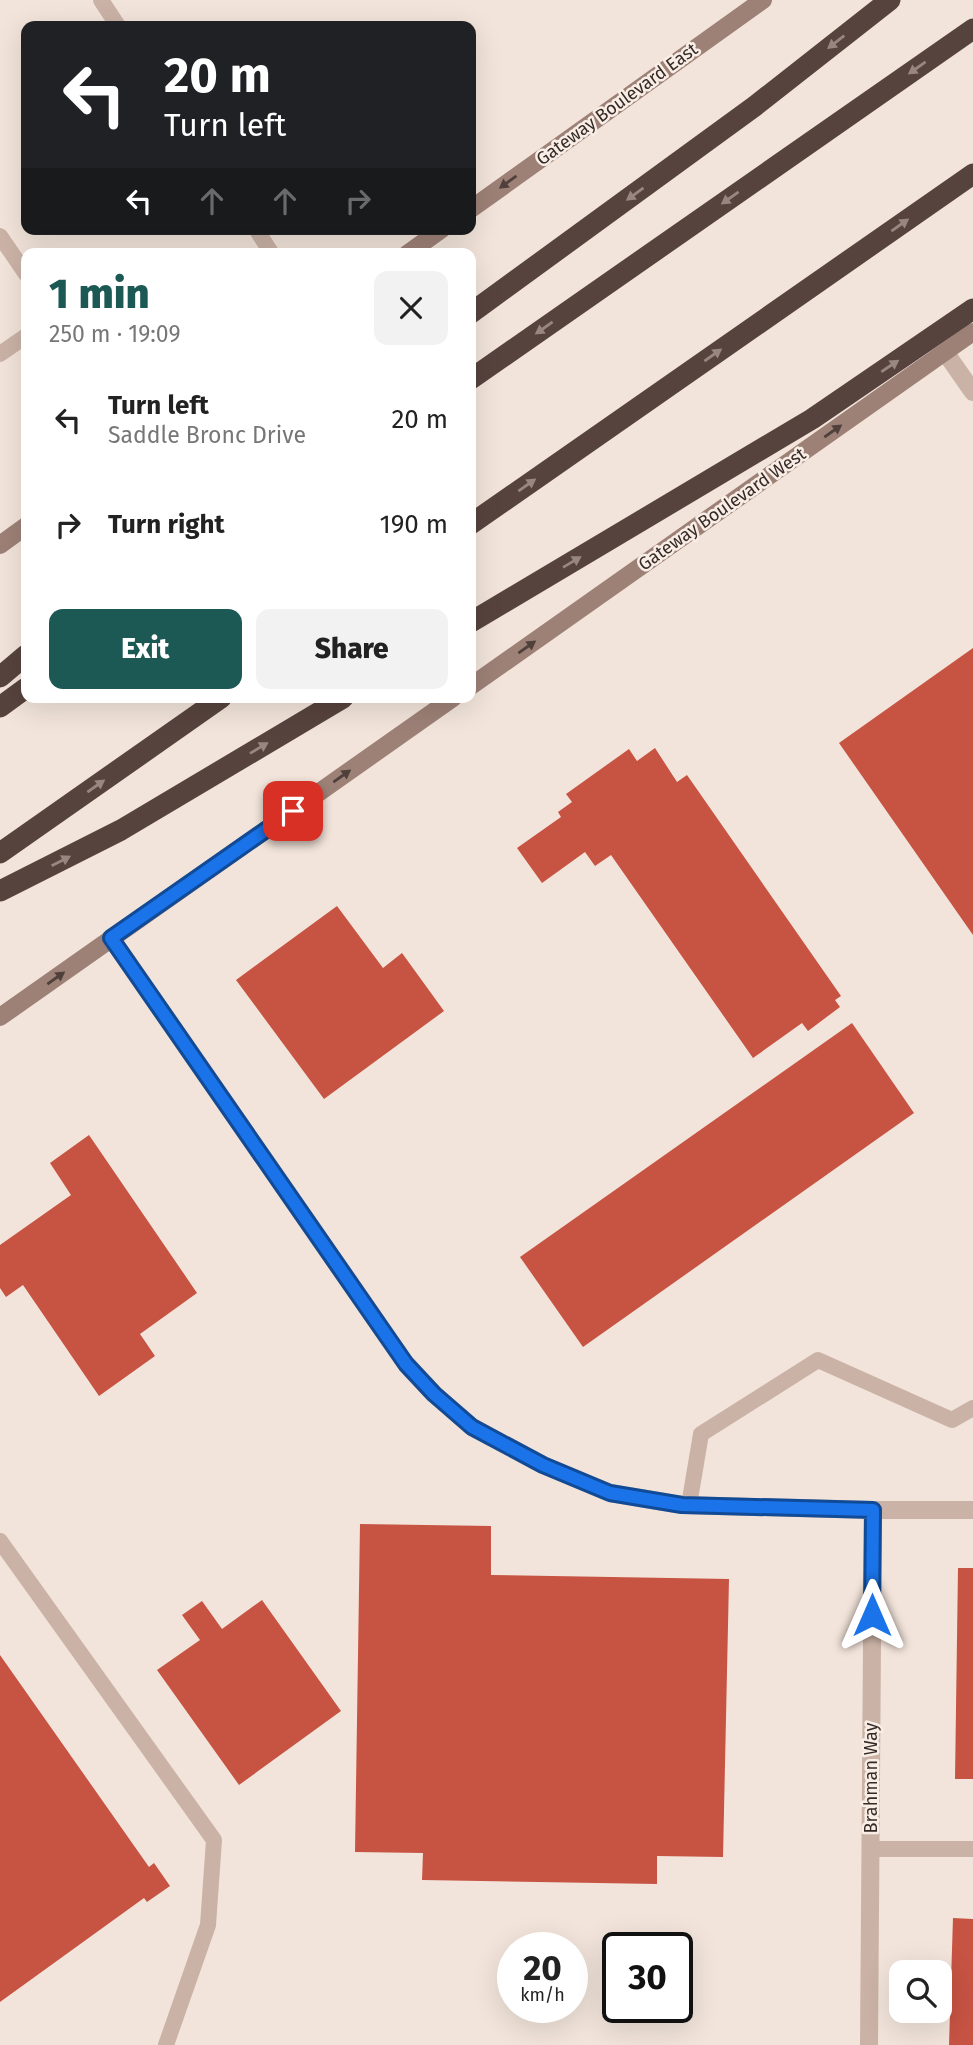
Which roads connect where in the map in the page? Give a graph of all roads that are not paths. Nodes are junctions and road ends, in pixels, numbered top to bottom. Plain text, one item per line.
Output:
1 (101, 0) edge
2 (763, 0) edge
3 (890, 0) edge
4 (115, 21) edge
5 (973, 29) edge
6 (973, 174) edge
7 (476, 205) edge
8 (434, 235) edge
9 (0, 236) edge
10 (415, 248) edge
11 (21, 267) edge
12 (476, 309) edge
13 (973, 309) edge
14 (973, 332) edge
15 (21, 339) edge
16 (945, 352) junction
17 (0, 354) edge
18 (476, 376) edge
19 (973, 392) edge
20 (476, 521) edge
21 (21, 530) edge
22 (0, 545) edge
23 (476, 619) edge
24 (21, 659) edge
25 (0, 677) edge
26 (476, 682) edge
27 (21, 691) edge
28 (215, 703) edge
29 (335, 703) edge
30 (446, 703) edge
31 (0, 706) edge
32 (0, 853) edge
33 (0, 891) edge
34 (111, 938) junction
35 (0, 1017) edge
36 (973, 1408) edge
37 (688, 1505) junction
38 (873, 1510) junction
39 (973, 1510) edge
40 (0, 1541) edge
41 (871, 1849) junction
42 (973, 1849) edge
43 (166, 2045) edge
44 (869, 2045) edge

1 - 4 lane
2 -> 7 main road, Gateway Boulevard East
3 -> 12 highway
5 -> 18 highway
20 -> 6 highway
8 - 10 main road
9 - 11 lane
23 -> 13 highway
14 - 16 main road, Gateway Boulevard West
15 - 17 lane
16 - 19 street
26 -> 16 main road, Gateway Boulevard West
21 - 22 main road
24 - 25 highway
27 - 31 highway
32 -> 28 highway
33 -> 29 highway
34 -> 30 main road
35 -> 34 main road
34 - 37 street
36 - 37 lane
37 - 38 street
38 - 39 street
38 - 41 street, Brahman Way
40 - 43 lane
41 - 42 lane
41 - 44 street, Brahman Way

